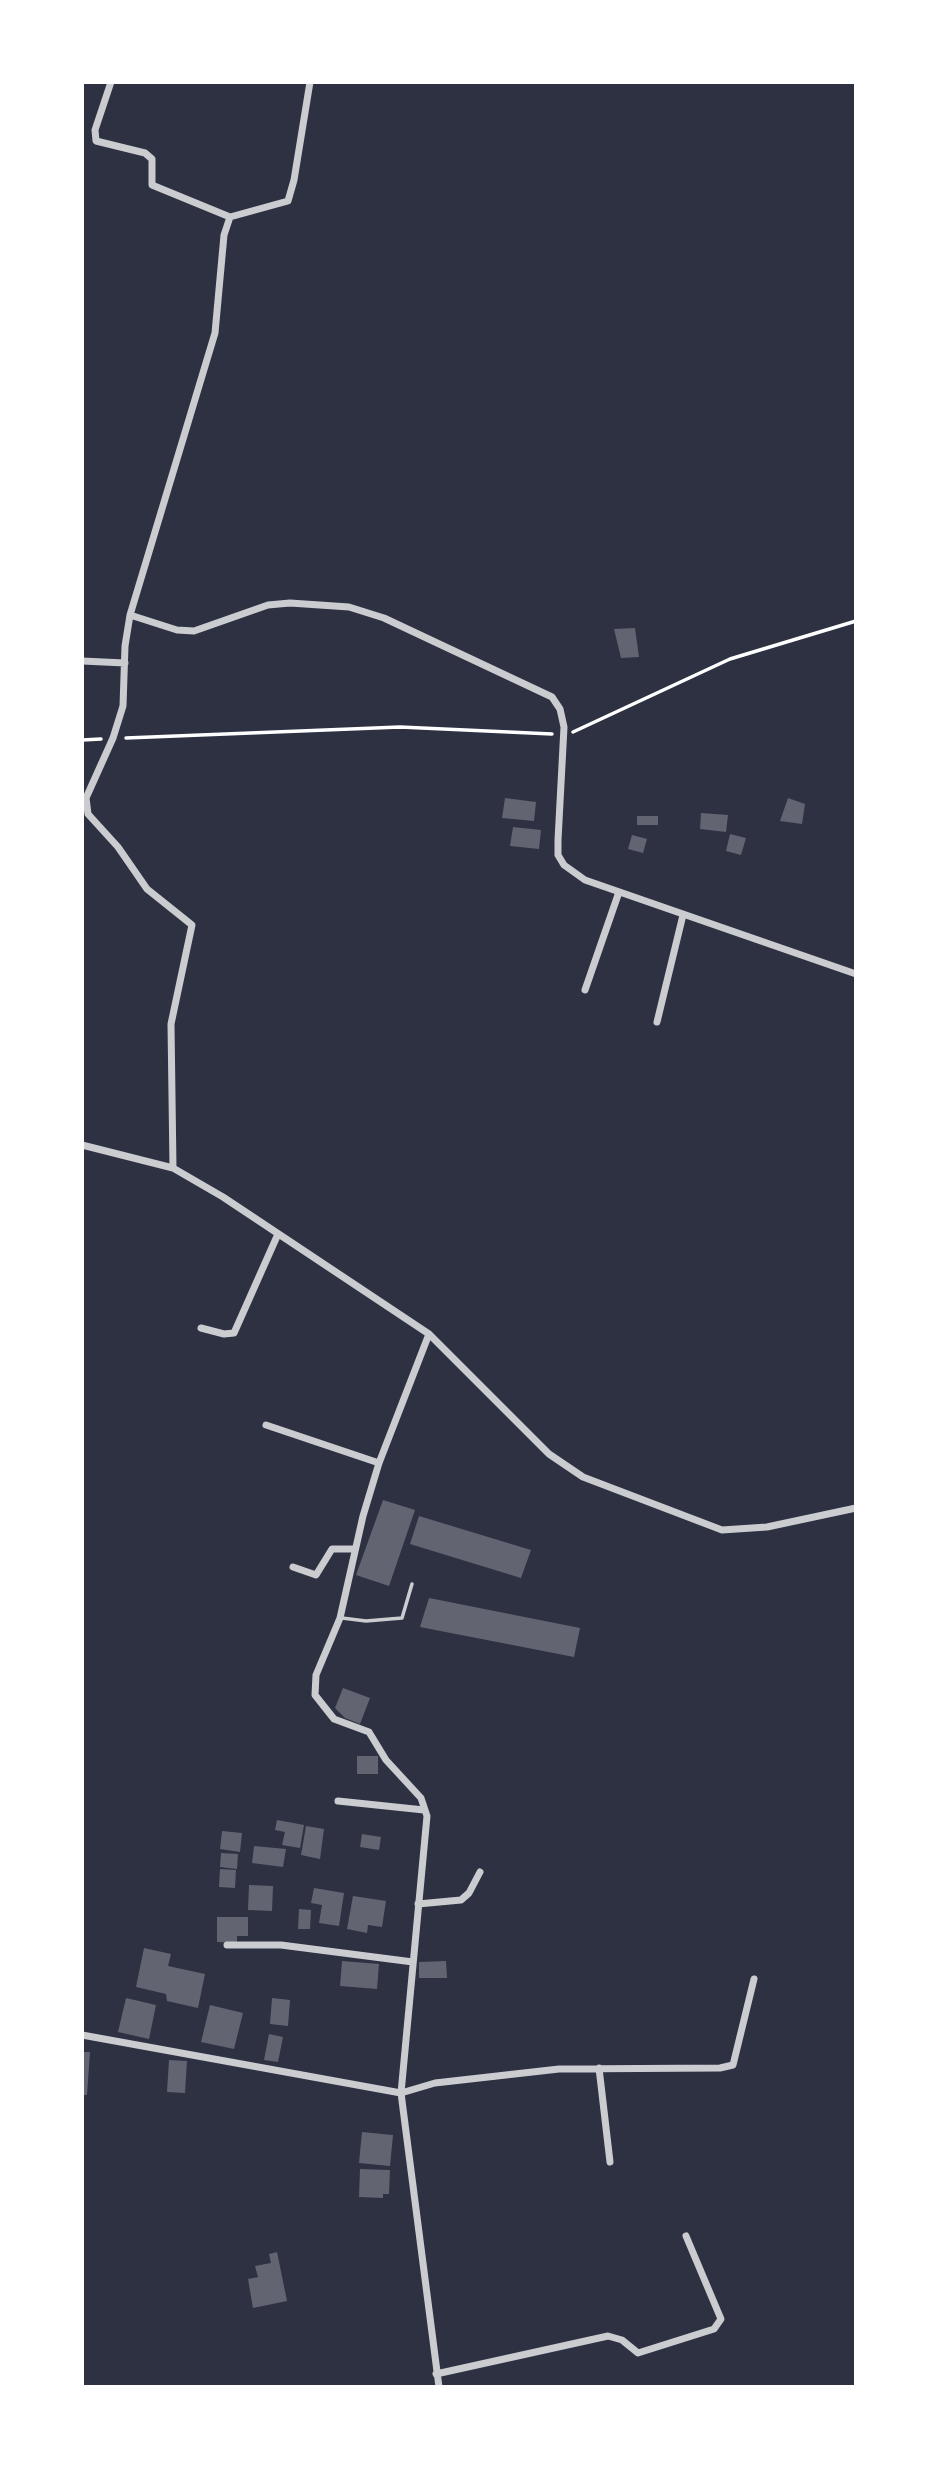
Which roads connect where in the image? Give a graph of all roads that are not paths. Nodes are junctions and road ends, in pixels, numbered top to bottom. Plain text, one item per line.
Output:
1 (111, 82) edge
2 (310, 82) edge
3 (230, 217) junction
4 (130, 615) junction
5 (82, 661) edge
6 (125, 663) junction
7 (619, 892) junction
8 (683, 915) junction
9 (856, 974) edge
10 (585, 990) dead end
11 (657, 1022) dead end
12 (82, 1145) edge
13 (173, 1168) junction
14 (278, 1234) junction
15 (201, 1328) dead end
16 (429, 1334) junction
17 (266, 1425) dead end
18 (380, 1463) junction
19 (856, 1508) edge
20 (355, 1549) junction
21 (293, 1567) dead end
22 (412, 1584) dead end
23 (340, 1618) junction
24 (338, 1801) dead end
25 (424, 1810) junction
26 (480, 1871) dead end
27 (418, 1904) junction
28 (227, 1945) dead end
29 (413, 1962) junction
30 (754, 1979) dead end
31 (82, 2035) edge
32 (599, 2068) junction
33 (401, 2093) junction
34 (610, 2162) dead end
35 (686, 2236) dead end
36 (436, 2374) junction
37 (439, 2387) edge

1 - 3 street
2 - 3 street
3 - 4 street
4 - 6 street
4 - 7 street
5 - 6 street
6 - 13 street
7 - 8 street
7 - 10 street
8 - 9 street
8 - 11 street
12 - 13 street
13 - 14 street
14 - 15 street
14 - 16 street
16 - 18 street
16 - 19 street
17 - 18 street
18 - 20 street
20 - 21 street
20 - 23 street
22 - 23 lane
23 - 25 street
24 - 25 street
25 - 27 street
26 - 27 street
27 - 29 street
28 - 29 street
29 - 33 street
30 - 32 street
31 - 33 street
32 - 33 street
32 - 34 street
33 - 36 street
35 - 36 street
36 - 37 street

